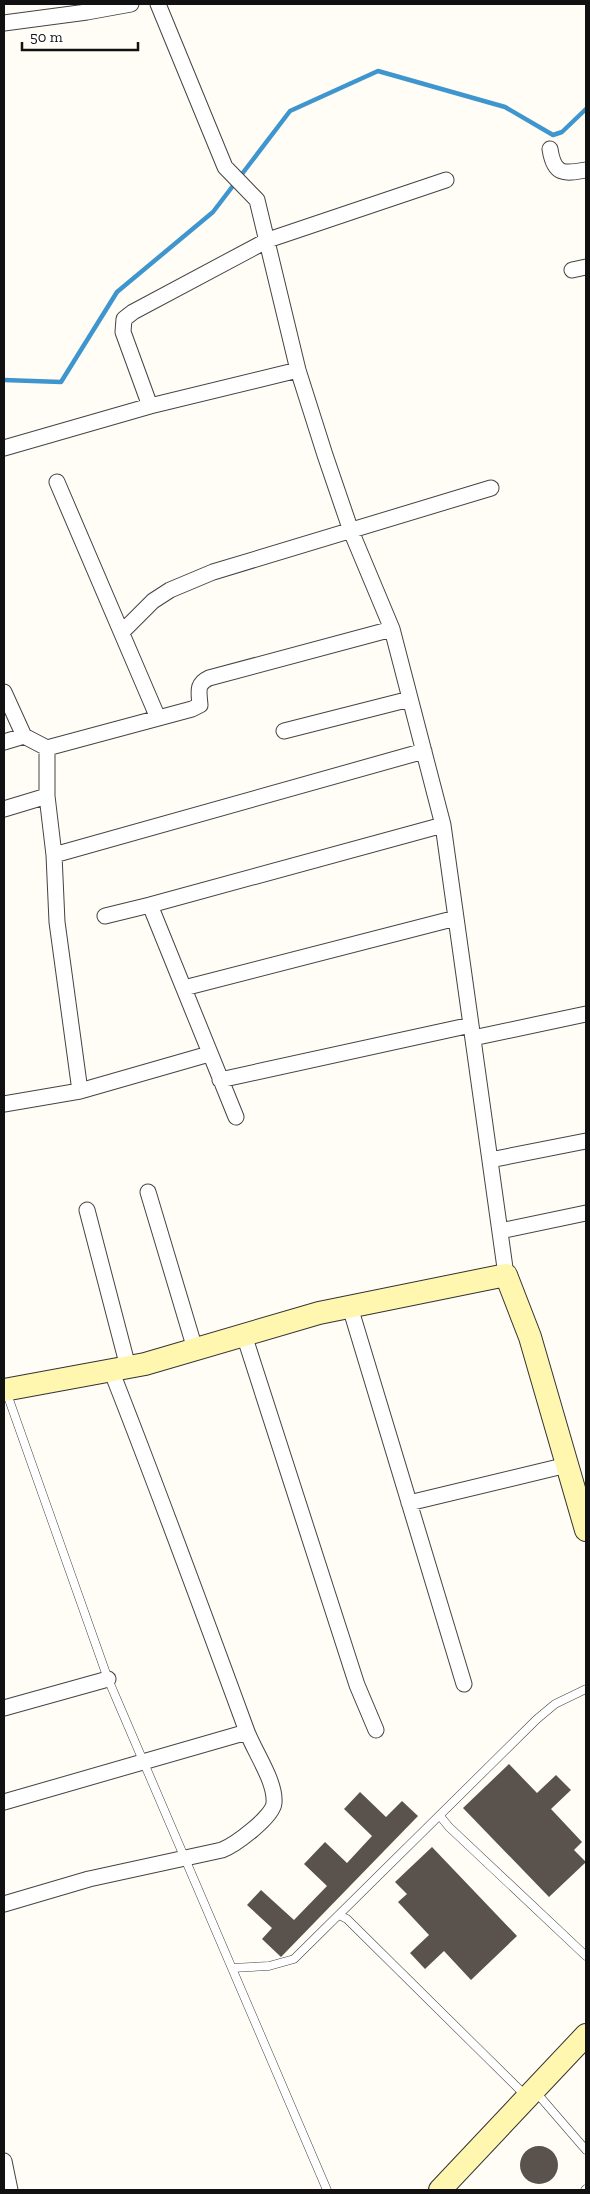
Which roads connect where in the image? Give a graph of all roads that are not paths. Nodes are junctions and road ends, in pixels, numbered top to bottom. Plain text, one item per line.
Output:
1 (131, 4) edge
2 (158, 4) edge
3 (4, 23) edge
4 (550, 149) dead end
5 (586, 170) edge
6 (446, 180) dead end
7 (268, 240) junction
8 (298, 370) junction
9 (150, 406) junction
10 (4, 448) edge
11 (57, 482) dead end
12 (491, 488) dead end
13 (351, 531) junction
14 (392, 629) junction
15 (122, 632) junction
16 (4, 692) edge
17 (410, 699) junction
18 (158, 718) junction
19 (284, 731) dead end
20 (24, 736) junction
21 (4, 742) edge
22 (47, 748) junction
23 (424, 751) junction
24 (46, 796) junction
25 (4, 809) edge
26 (443, 825) junction
27 (54, 855) junction
28 (150, 906) junction
29 (105, 916) dead end
30 (456, 918) junction
31 (184, 988) junction
32 (586, 1014) edge
33 (472, 1032) junction
34 (209, 1054) junction
35 (220, 1080) junction
36 (80, 1091) junction
37 (4, 1104) edge
38 (236, 1117) dead end
39 (586, 1142) edge
40 (490, 1160) junction
41 (148, 1192) dead end
42 (87, 1210) dead end
43 (586, 1213) edge
44 (500, 1231) junction
45 (506, 1276) junction
46 (350, 1307) junction
47 (244, 1335) junction
48 (195, 1349) junction
49 (120, 1368) junction
50 (4, 1387) edge
51 (567, 1465) junction
52 (409, 1503) junction
53 (586, 1530) edge
54 (108, 1679) junction
55 (464, 1684) dead end
56 (586, 1690) edge
57 (4, 1708) edge
58 (376, 1730) dead end
59 (247, 1732) junction
60 (144, 1762) junction
61 (4, 1802) edge
62 (440, 1816) junction
63 (185, 1858) junction
64 (4, 1904) edge
65 (339, 1915) junction
66 (586, 1956) edge
67 (232, 1968) junction
68 (586, 2035) edge
69 (531, 2094) junction
70 (586, 2150) edge
71 (4, 2161) edge
72 (10, 2190) edge
73 (327, 2190) edge
74 (440, 2190) edge

1 - 3 street
2 - 7 street
4 - 5 street
6 - 7 street
7 - 8 street
7 - 9 street
8 - 9 street
8 - 13 street
9 - 10 street
11 - 15 street
12 - 13 street
13 - 14 street
13 - 15 street
14 - 17 street
14 - 18 street
15 - 18 street
16 - 20 street
17 - 19 street
17 - 23 street
18 - 22 street
20 - 21 street
20 - 22 street
22 - 24 street
23 - 26 street
23 - 27 street
24 - 25 street
24 - 27 street
26 - 28 street
26 - 30 street
27 - 36 street
28 - 29 street
28 - 31 street
30 - 31 street
30 - 33 street
31 - 34 street
32 - 33 street
33 - 35 street
33 - 40 street
34 - 35 street
34 - 36 street
35 - 38 street
36 - 37 street
39 - 40 street
40 - 44 street
41 - 48 street
42 - 49 street
43 - 44 street
44 - 45 street
45 - 46 street
45 - 51 street
46 - 47 street
46 - 52 street
47 - 48 street
47 - 58 street
48 - 49 street
49 - 50 street
49 - 59 street
50 - 54 lane
51 - 52 street
51 - 53 street
52 - 55 street
54 - 57 street
54 - 60 lane
56 - 62 lane
59 - 60 street
59 - 63 street
60 - 61 street
60 - 63 lane
62 - 65 lane
62 - 66 lane
63 - 64 street
63 - 67 lane
65 - 67 lane
65 - 69 lane
67 - 73 lane
68 - 69 street
69 - 70 lane
69 - 74 street
71 - 72 street

